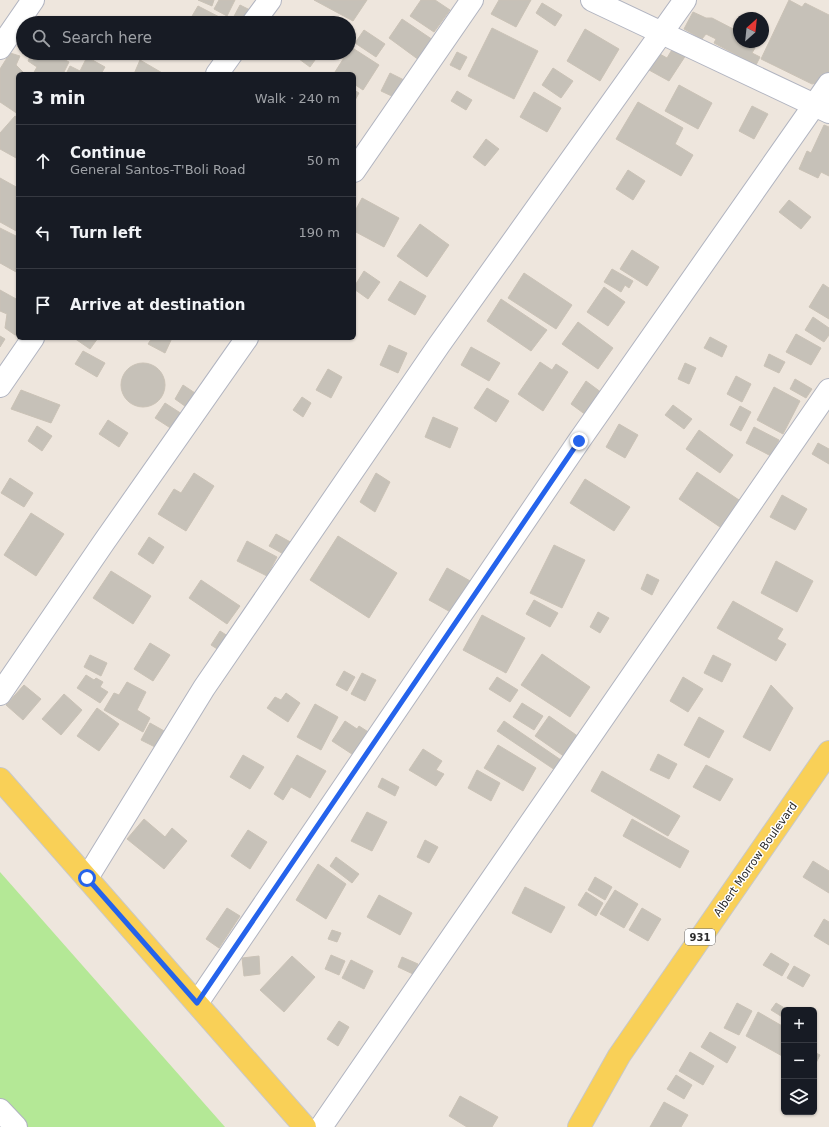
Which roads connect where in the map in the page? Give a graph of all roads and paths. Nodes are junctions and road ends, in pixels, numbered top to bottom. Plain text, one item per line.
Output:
1 (33, 0) edge
2 (270, 0) edge
3 (472, 0) edge
4 (592, 0) edge
5 (685, 0) edge
6 (22, 16) edge
7 (258, 16) edge
8 (16, 25) edge
9 (662, 33) junction
10 (0, 48) edge
11 (227, 60) edge
12 (218, 72) edge
13 (829, 84) edge
14 (822, 109) edge
15 (356, 168) edge
16 (32, 340) edge
17 (246, 340) edge
18 (0, 386) edge
19 (829, 390) edge
20 (0, 694) edge
21 (829, 752) edge
22 (0, 779) edge
23 (87, 878) junction
24 (197, 1003) junction
25 (0, 1110) edge
26 (16, 1127) edge
27 (305, 1127) edge
28 (322, 1127) edge
29 (579, 1127) edge

1 - 6 street
2 - 7 street
3 - 15 street
4 - 9 street
5 - 9 street
8 - 10 street
9 - 14 street
9 - 23 street
11 - 12 street
13 - 14 street
14 - 24 street
16 - 18 street
17 - 20 street
19 - 28 street
21 - 29 main road, Albert Morrow Boulevard / 931
22 - 23 main road
23 - 24 main road
24 - 27 main road
25 - 26 street

